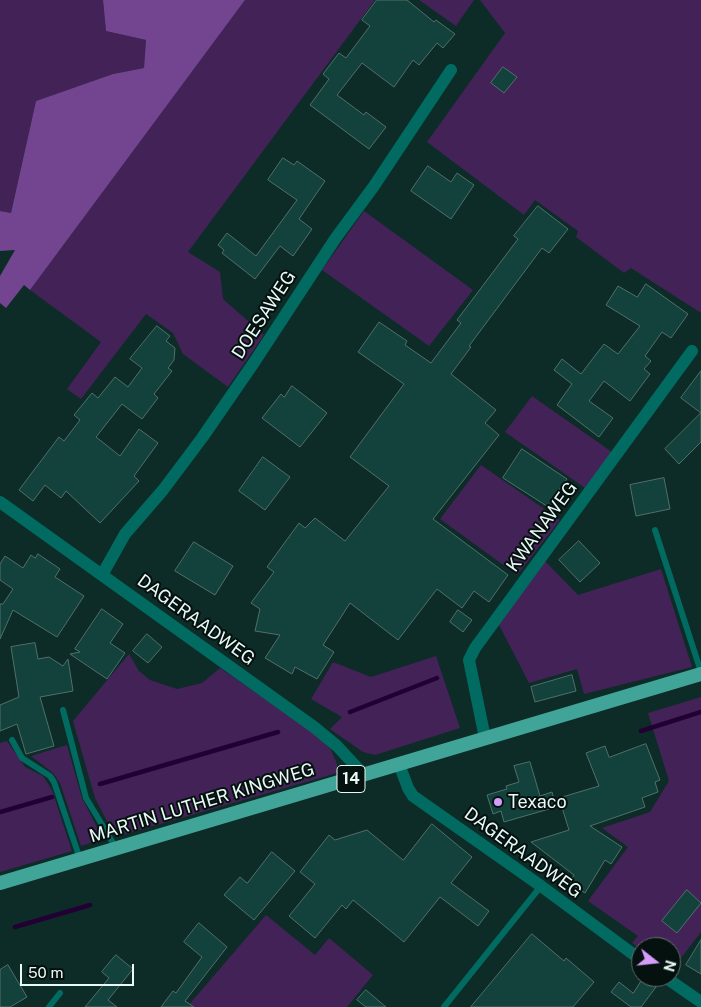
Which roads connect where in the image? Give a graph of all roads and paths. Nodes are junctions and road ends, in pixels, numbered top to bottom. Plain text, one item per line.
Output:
1 (451, 70) dead end
2 (692, 351) dead end
3 (0, 502) edge
4 (655, 530) dead end
5 (102, 575) junction
6 (701, 673) edge
7 (63, 710) dead end
8 (485, 738) junction
9 (12, 740) dead end
10 (399, 764) junction
11 (364, 775) junction
12 (116, 848) junction
13 (80, 859) junction
14 (0, 883) edge
15 (541, 886) junction
16 (631, 953) edge
17 (679, 987) edge
18 (60, 993) dead end
19 (701, 1002) edge
20 (49, 1007) edge
21 (444, 1007) edge

1 - 5 street, DOESAWEG
2 - 8 street, KWANAWEG
3 - 5 street, DAGERAADWEG
4 - 6 lane
5 - 11 street, DAGERAADWEG
6 - 8 main road, MARTIN LUTHER KINGWEG / 14
7 - 12 lane
8 - 10 main road, MARTIN LUTHER KINGWEG / 14
9 - 13 lane
10 - 11 main road, MARTIN LUTHER KINGWEG / 14
10 - 15 street, DAGERAADWEG
11 - 12 main road, MARTIN LUTHER KINGWEG / 14
12 - 13 main road, MARTIN LUTHER KINGWEG / 14
13 - 14 main road, MARTIN LUTHER KINGWEG / 14
15 - 16 street, DAGERAADWEG
15 - 21 lane
17 - 19 street
18 - 20 lane

